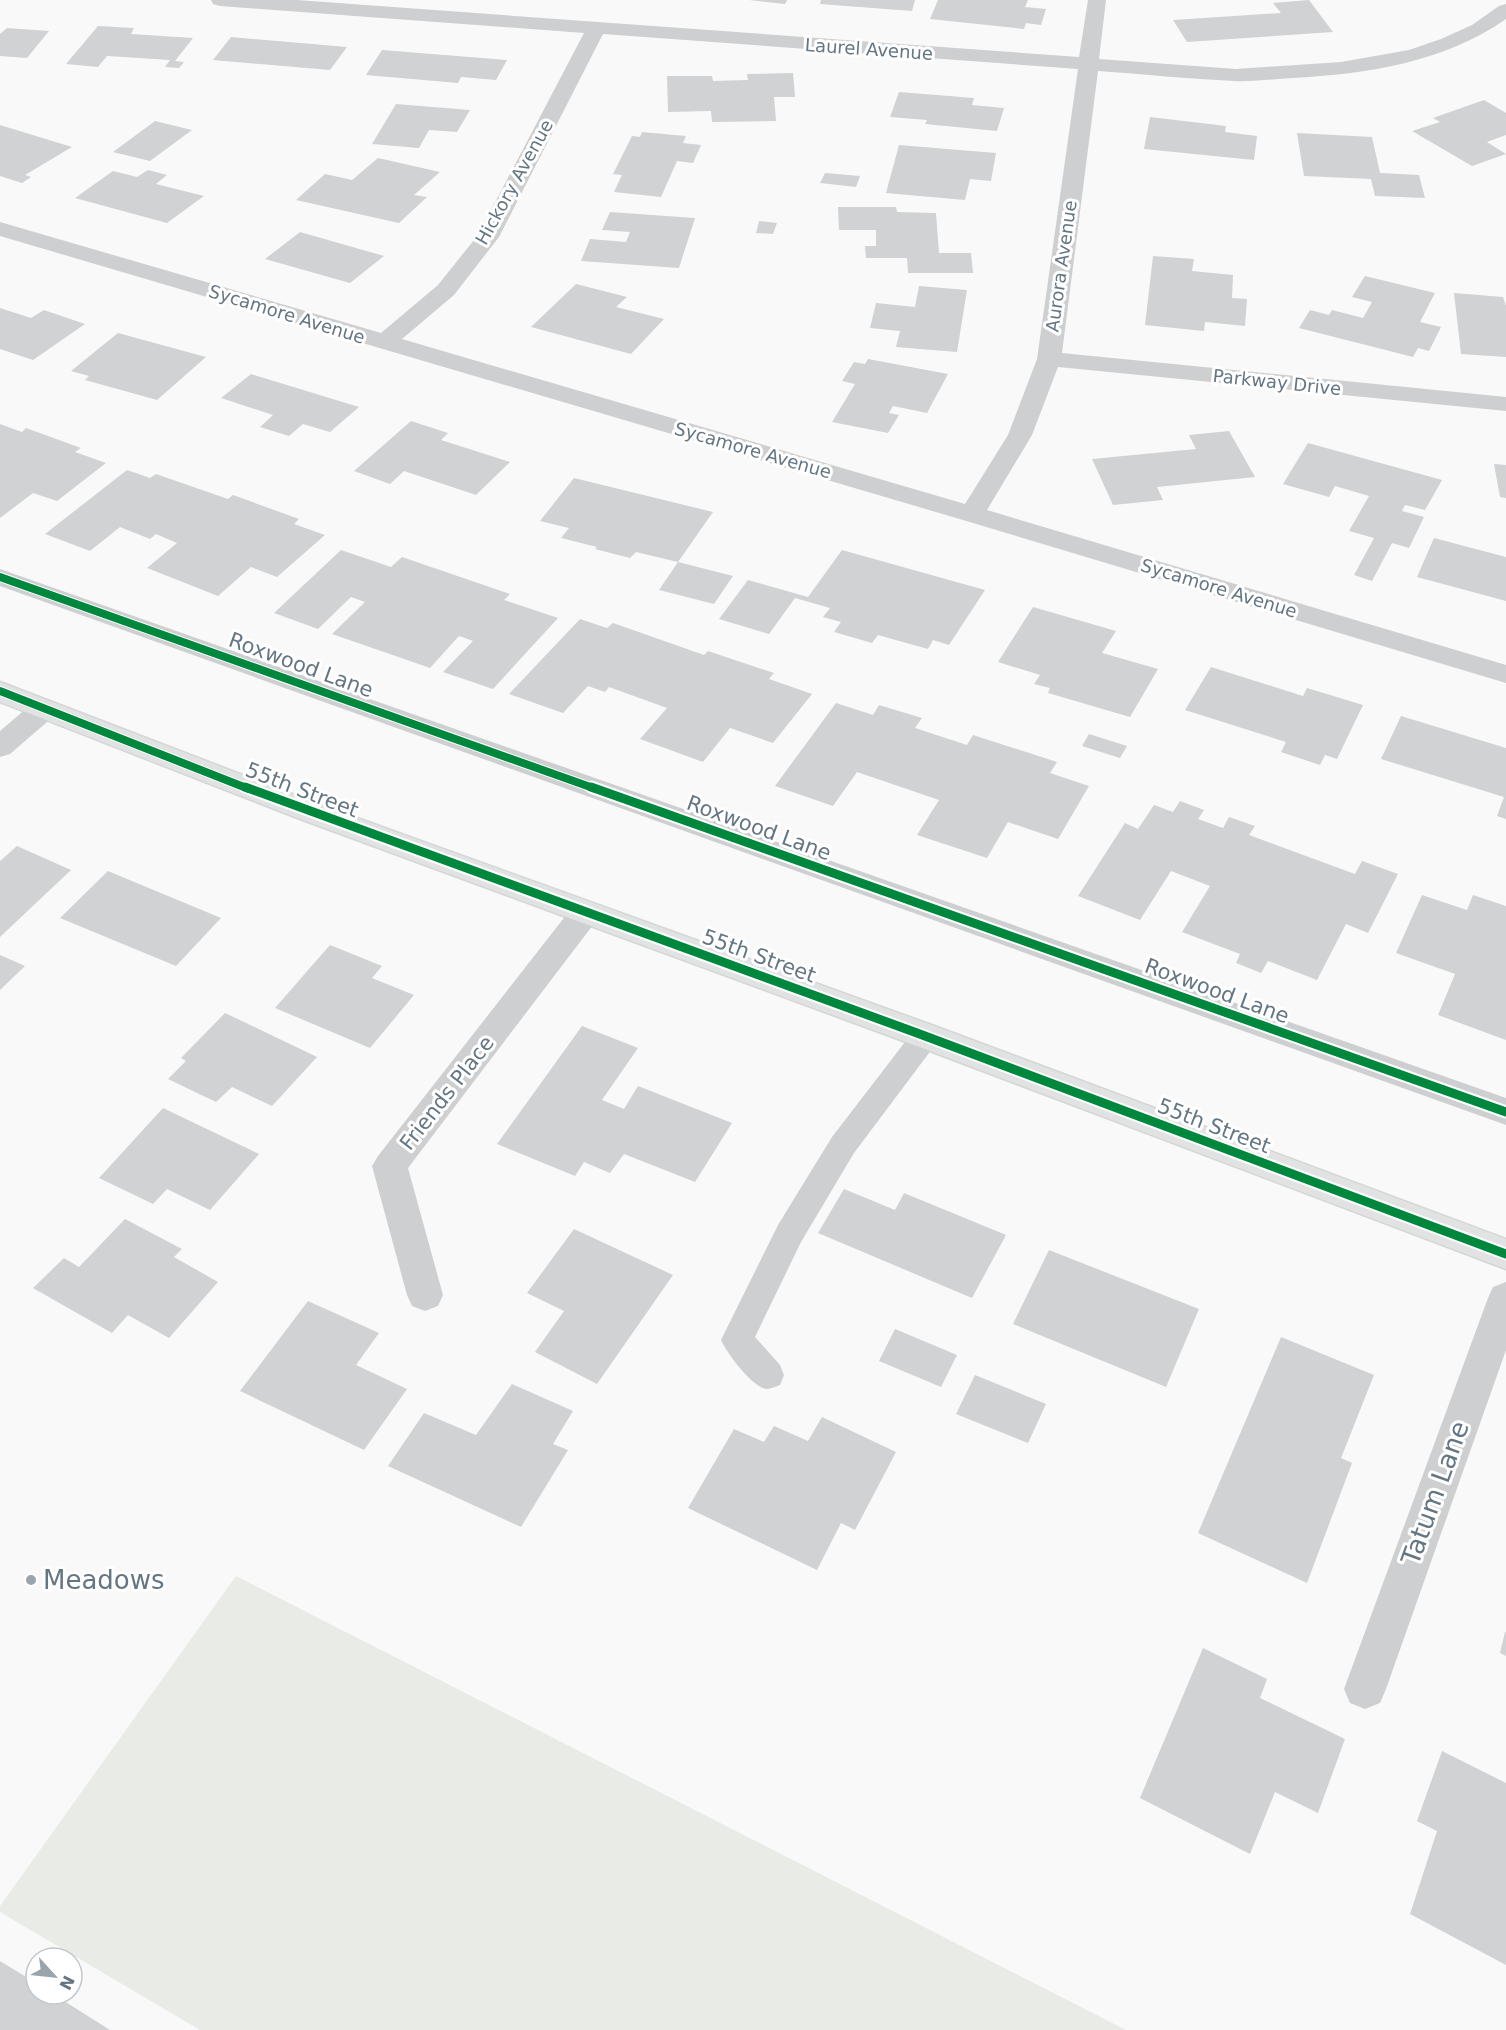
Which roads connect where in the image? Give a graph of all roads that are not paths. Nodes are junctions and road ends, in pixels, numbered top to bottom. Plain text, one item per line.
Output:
1 (220, 0) edge
2 (1097, 0) edge
3 (1506, 10) edge
4 (596, 30) junction
5 (1089, 65) junction
6 (0, 229) edge
7 (384, 343) junction
8 (1049, 359) junction
9 (1506, 405) edge
10 (972, 514) junction
11 (0, 577) edge
12 (1506, 674) edge
13 (0, 691) edge
14 (44, 709) junction
15 (0, 747) edge
16 (585, 913) junction
17 (925, 1037) junction
18 (1506, 1112) edge
19 (1506, 1254) edge
20 (425, 1295) dead end
21 (1506, 1298) edge
22 (768, 1375) dead end
23 (1365, 1689) dead end

1 - 4 street, Laurel Avenue
2 - 5 street, Aurora Avenue
3 - 5 street, Laurel Avenue
4 - 5 street, Laurel Avenue
4 - 7 street, Hickory Avenue
5 - 8 street, Aurora Avenue
6 - 7 street, Sycamore Avenue
7 - 10 street, Sycamore Avenue
8 - 9 street, Parkway Drive
8 - 10 street, Aurora Avenue
10 - 12 street, Sycamore Avenue
11 - 18 street, Roxwood Lane
13 - 14 main road, 55th Street
14 - 15 street
14 - 16 main road, 55th Street
16 - 17 main road, 55th Street
16 - 20 street, Friends Place
17 - 19 main road, 55th Street
17 - 22 lane
21 - 23 street, Tatum Lane

